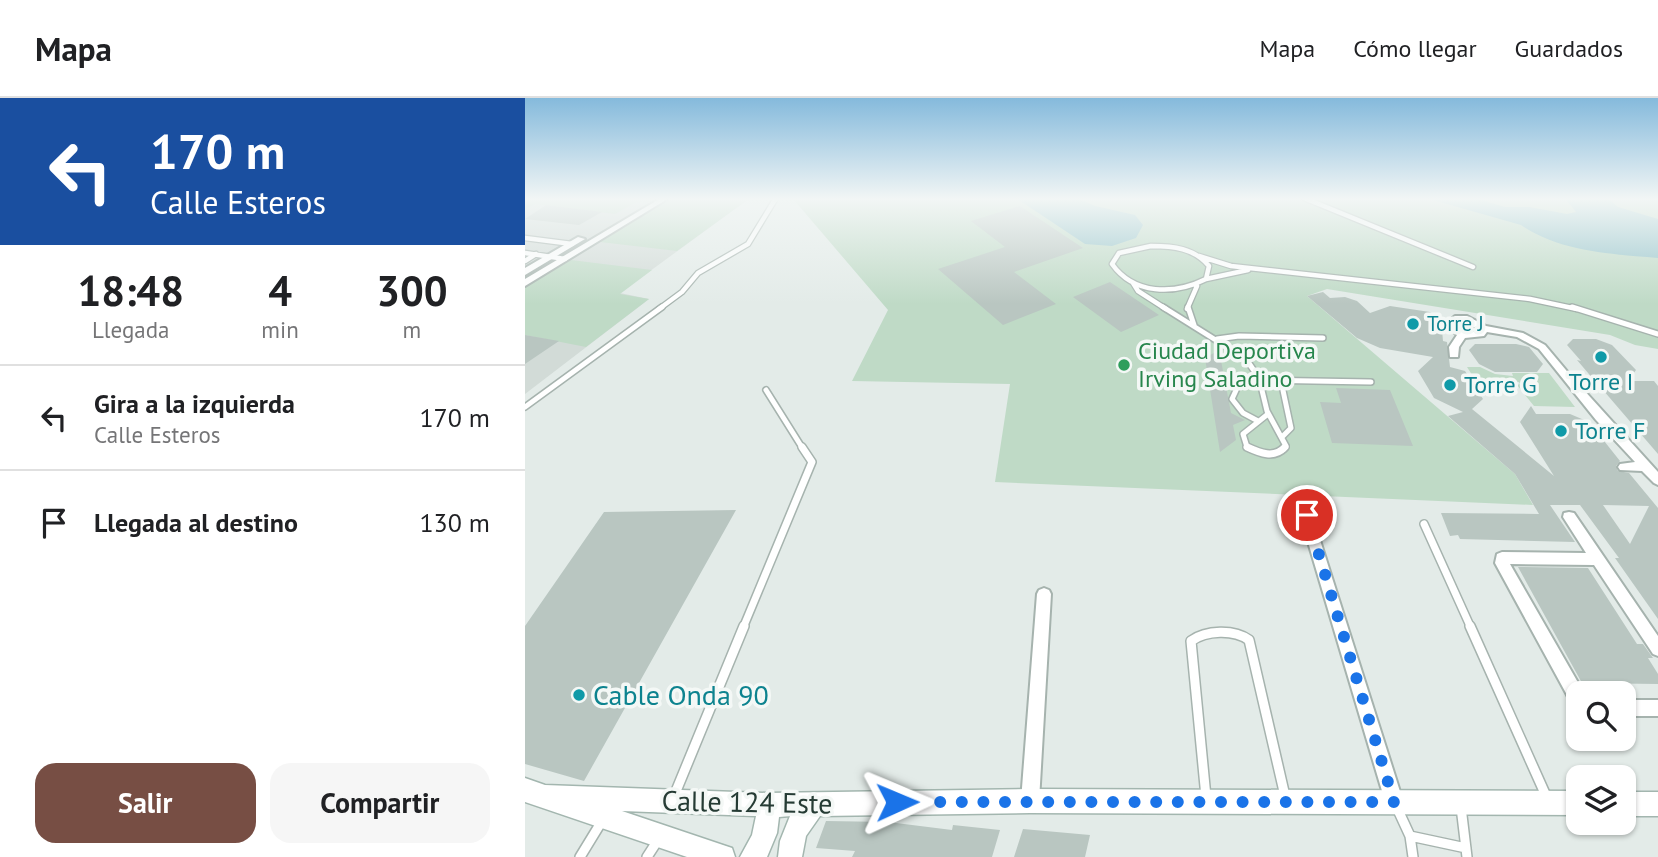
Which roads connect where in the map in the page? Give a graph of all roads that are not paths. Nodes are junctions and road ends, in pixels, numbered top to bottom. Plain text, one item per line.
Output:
1 (590, 233) edge
2 (606, 233) edge
3 (754, 233) edge
4 (1391, 233) edge
5 (525, 238) edge
6 (572, 244) junction
7 (525, 253) edge
8 (536, 254) junction
9 (1199, 256) junction
10 (551, 257) junction
11 (565, 258) junction
12 (525, 261) edge
13 (1473, 267) dead end
14 (1261, 270) junction
15 (525, 272) edge
16 (1206, 279) junction
17 (525, 283) edge
18 (1133, 283) junction
19 (1198, 284) junction
20 (1194, 325) junction
21 (1483, 328) junction
22 (1463, 334) junction
23 (1658, 334) edge
24 (1323, 338) dead end
25 (1216, 339) junction
26 (1452, 350) dead end
27 (1257, 373) junction
28 (1262, 380) junction
29 (1281, 381) junction
30 (1371, 382) dead end
31 (1575, 385) junction
32 (1599, 385) dead end
33 (766, 390) dead end
34 (525, 407) edge
35 (1268, 414) junction
36 (1258, 421) junction
37 (1282, 437) junction
38 (1646, 466) junction
39 (1624, 467) dead end
40 (1658, 480) edge
41 (1307, 515) dead end
42 (1569, 517) dead end
43 (1423, 524) dead end
44 (1597, 559) junction
45 (1044, 594) dead end
46 (1658, 649) edge
47 (1568, 681) edge
48 (1636, 708) edge
49 (1658, 708) edge
50 (535, 793) edge
51 (1030, 801) junction
52 (1206, 801) junction
53 (1461, 801) junction
54 (672, 802) junction
55 (1286, 802) junction
56 (1394, 802) junction
57 (816, 803) junction
58 (1549, 803) junction
59 (1566, 803) edge
60 (1636, 804) edge
61 (1658, 804) edge
62 (767, 805) junction
63 (604, 817) junction
64 (660, 836) junction
65 (1411, 836) junction
66 (1467, 852) edge
67 (580, 857) edge
68 (647, 857) edge
69 (723, 857) edge
70 (752, 857) edge
71 (790, 857) edge
72 (1413, 857) edge

1 - 6 street
2 - 11 street
3 - 34 lane
4 - 13 lane
5 - 6 lane
6 - 10 street
7 - 8 lane
8 - 10 lane
8 - 12 lane
9 - 14 lane
9 - 16 lane
9 - 18 lane
10 - 11 lane
10 - 15 street
11 - 17 street
14 - 16 lane
14 - 23 lane
16 - 19 lane
18 - 19 lane
18 - 20 lane
19 - 20 lane
20 - 25 lane
21 - 22 street
21 - 22 street
21 - 31 street
22 - 26 street
24 - 25 lane
25 - 27 lane
27 - 28 lane
27 - 36 lane
28 - 29 lane
28 - 35 lane
29 - 30 lane
29 - 37 lane
31 - 32 street
31 - 38 street
33 - 54 lane
35 - 36 lane
35 - 37 lane
36 - 37 lane
38 - 39 street
38 - 40 street
41 - 56 street
42 - 44 street
43 - 58 lane
44 - 46 street
44 - 47 street
45 - 51 street
48 - 49 street
50 - 54 main road, Calle 124 Este
50 - 63 main road
51 - 52 main road, Calle 124 Este
51 - 57 main road, Calle 124 Este
52 - 55 main road, Calle 124 Este
52 - 55 lane
53 - 56 main road, Calle 124 Este
53 - 58 main road, Calle 124 Este
53 - 66 lane
54 - 62 main road, Calle 124 Este
55 - 56 main road, Calle 124 Este
56 - 65 lane
57 - 62 main road, Calle 124 Este
57 - 71 main road
58 - 59 main road, Calle 124 Este
60 - 61 main road
62 - 70 main road
63 - 64 main road
63 - 67 lane
64 - 68 lane
64 - 69 main road
65 - 66 lane
65 - 72 lane

